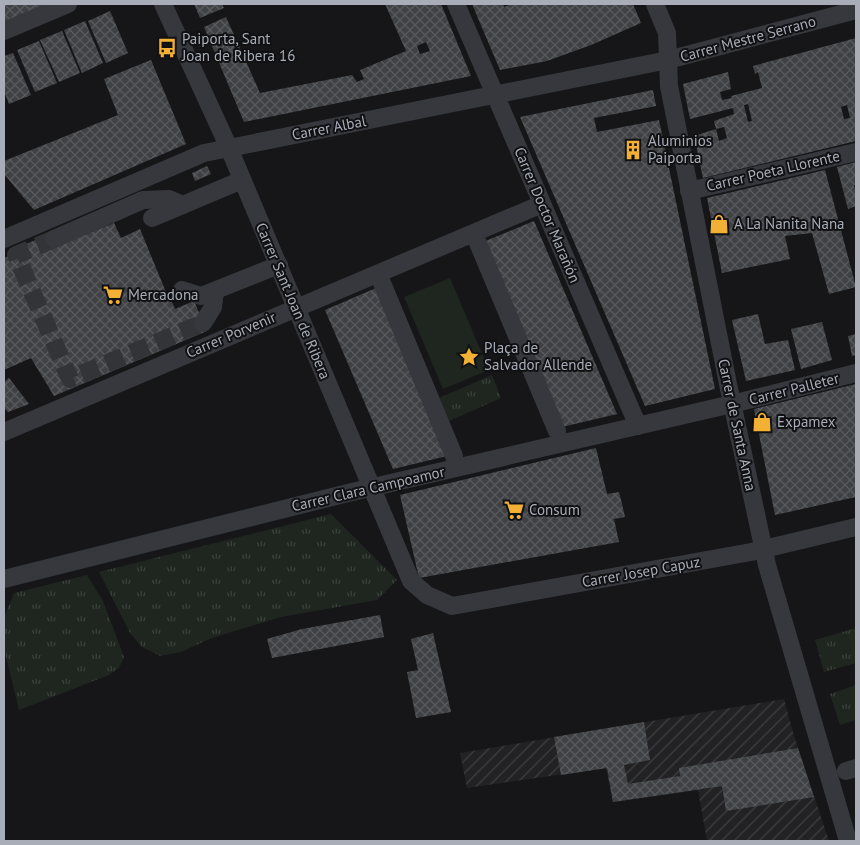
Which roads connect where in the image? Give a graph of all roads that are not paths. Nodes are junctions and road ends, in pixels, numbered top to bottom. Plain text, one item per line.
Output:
1 (68, 4) edge
2 (163, 4) edge
3 (456, 4) edge
4 (655, 4) edge
5 (856, 10) edge
6 (4, 31) edge
7 (668, 60) junction
8 (494, 95) junction
9 (229, 148) junction
10 (856, 152) edge
11 (242, 180) junction
12 (689, 191) junction
13 (542, 204) junction
14 (183, 205) junction
15 (152, 218) dead end
16 (4, 239) edge
17 (54, 239) tunnel mouth
18 (478, 243) dead end
19 (278, 265) junction
20 (382, 283) dead end
21 (182, 290) dead end
22 (215, 291) junction
23 (296, 308) junction
24 (203, 323) tunnel mouth
25 (856, 373) edge
26 (732, 404) junction
27 (638, 426) junction
28 (557, 431) dead end
29 (4, 432) edge
30 (454, 456) dead end
31 (371, 488) junction
32 (856, 527) edge
33 (764, 549) junction
34 (4, 579) edge
35 (427, 596) joint
36 (848, 841) edge

1 - 6 street
2 - 9 street, Carrer Sant Joan de Ribera
3 - 8 street, Carrer Doctor Marañón
4 - 7 street, Carrer de Santa Anna
5 - 7 street, Carrer Mestre Serrano
7 - 8 street, Carrer Albal
7 - 12 street, Carrer de Santa Anna
8 - 9 street, Carrer Albal
8 - 13 street, Carrer Doctor Marañón
9 - 11 street, Carrer Sant Joan de Ribera
9 - 16 street, Carrer Albal
10 - 12 street, Carrer Poeta Llorente
11 - 14 street
11 - 19 street, Carrer Sant Joan de Ribera
12 - 26 street, Carrer de Santa Anna
13 - 23 street, Carrer Porvenir
13 - 27 street, Carrer Doctor Marañón
14 - 15 street
14 - 17 street
18 - 28 street
19 - 22 street
19 - 23 street, Carrer Sant Joan de Ribera
20 - 30 street
21 - 22 street
22 - 24 street
23 - 29 street, Carrer Porvenir
23 - 31 street, Carrer Sant Joan de Ribera
25 - 26 street, Carrer Palleter
26 - 27 street, Carrer Clara Campoamor
26 - 33 street, Carrer de Santa Anna
27 - 31 street, Carrer Clara Campoamor
31 - 34 street, Carrer Clara Campoamor
31 - 35 street, Carrer Sant Joan de Ribera
32 - 33 street, Carrer Josep Capuz
33 - 35 street, Carrer Josep Capuz
33 - 36 street, Carrer de Santa Anna

